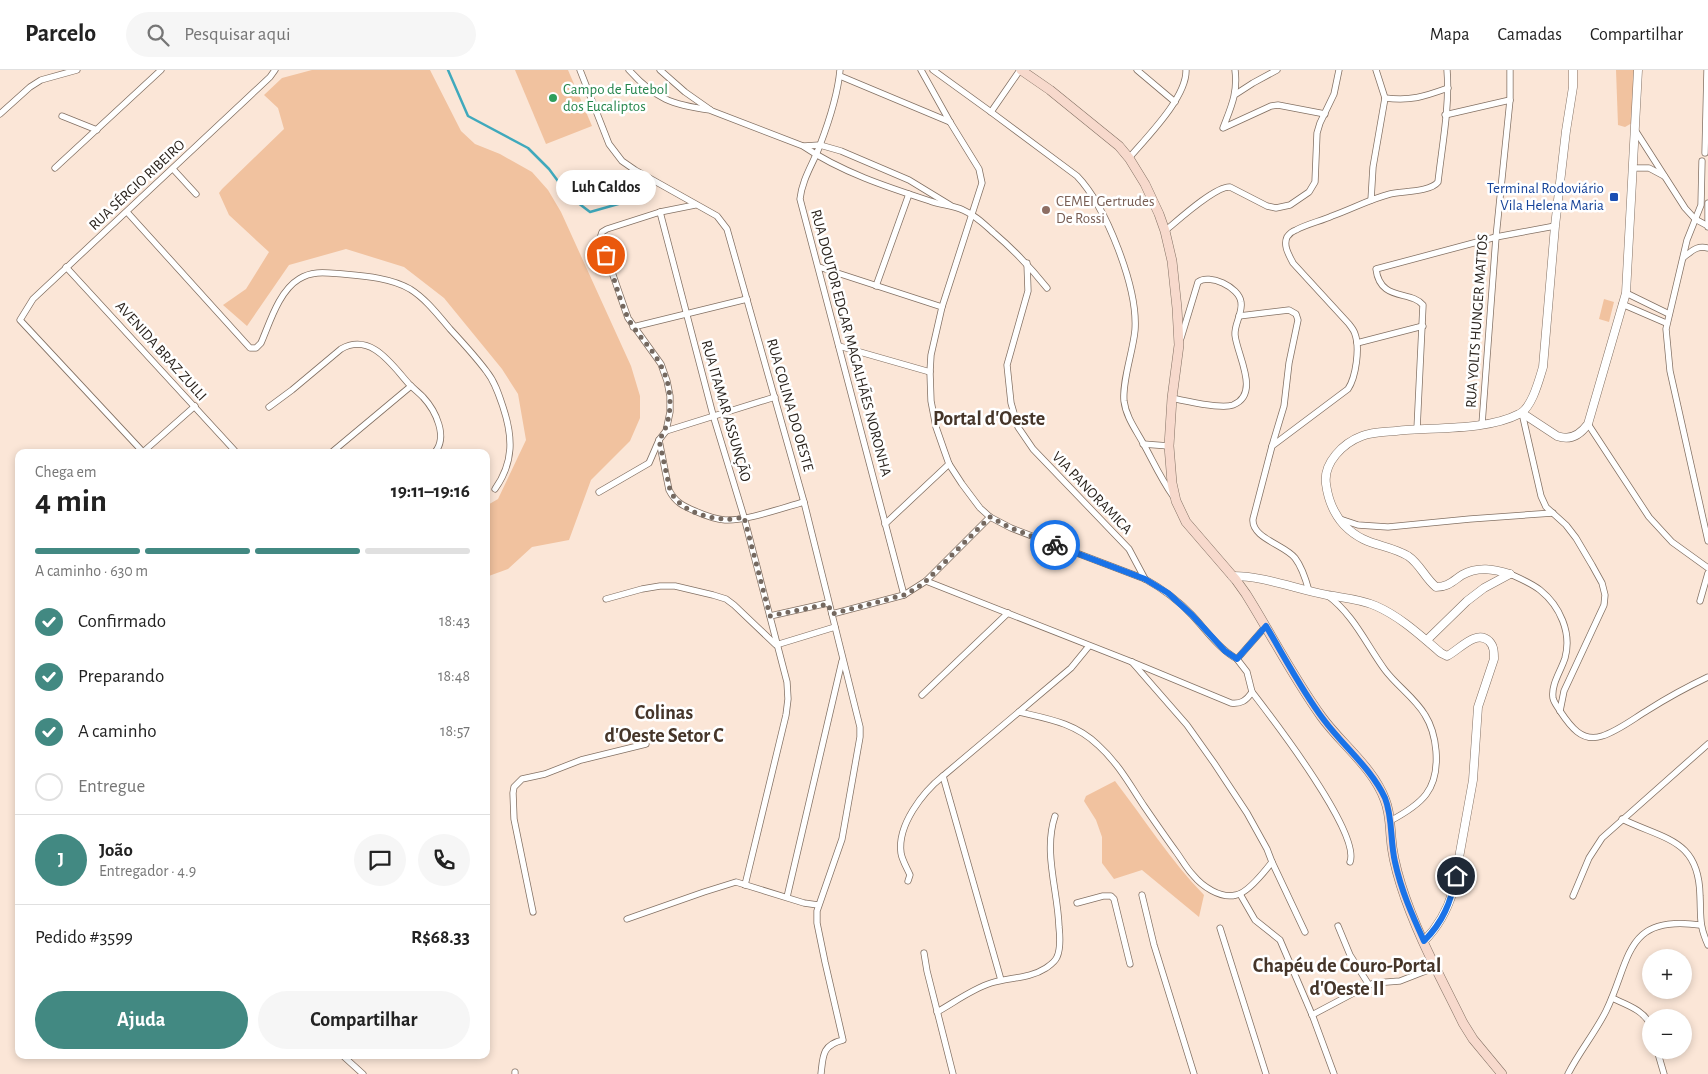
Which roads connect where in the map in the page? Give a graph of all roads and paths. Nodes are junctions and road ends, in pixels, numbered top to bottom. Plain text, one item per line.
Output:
1 (77, 70) edge
2 (161, 70) edge
3 (275, 70) edge
4 (580, 70) edge
5 (629, 70) edge
6 (660, 70) edge
7 (921, 70) edge
8 (933, 70) edge
9 (1021, 70) edge
10 (1137, 70) edge
11 (1186, 70) edge
12 (1234, 70) edge
13 (1277, 70) edge
14 (1339, 70) edge
15 (1376, 70) edge
16 (1447, 70) edge
17 (1510, 70) edge
18 (1573, 70) edge
19 (1638, 70) edge
20 (1707, 70) edge
21 (840, 73) edge
22 (1448, 88) junction
23 (1236, 94) junction
24 (1385, 98) junction
25 (1510, 100) junction
26 (1175, 102) junction
27 (712, 111) junction
28 (992, 112) junction
29 (0, 114) edge
30 (1325, 114) junction
31 (1445, 115) junction
32 (62, 116) dead end
33 (950, 122) junction
34 (1634, 129) junction
35 (97, 130) junction
36 (820, 145) junction
37 (803, 146) junction
38 (1706, 152) edge
39 (816, 154) junction
40 (1130, 158) junction
41 (1702, 161) junction
42 (55, 168) dead end
43 (1633, 168) junction
44 (1708, 168) edge
45 (173, 169) junction
46 (1666, 177) junction
47 (196, 194) dead end
48 (909, 194) junction
49 (1371, 200) junction
50 (1708, 203) edge
51 (695, 205) junction
52 (954, 208) junction
53 (127, 212) junction
54 (660, 212) junction
55 (972, 215) junction
56 (1695, 219) junction
57 (1555, 226) junction
58 (1708, 227) edge
59 (1165, 232) junction
60 (1496, 237) junction
61 (1708, 248) edge
62 (1684, 257) junction
63 (1027, 263) junction
64 (819, 266) junction
65 (66, 267) junction
66 (876, 286) junction
67 (1047, 288) dead end
68 (1626, 293) junction
69 (747, 299) junction
70 (1622, 304) junction
71 (942, 307) junction
72 (686, 314) junction
73 (1669, 314) junction
74 (1239, 316) junction
75 (1666, 323) junction
76 (1422, 326) junction
77 (633, 327) junction
78 (1357, 343) junction
79 (1179, 345) junction
80 (839, 346) junction
81 (930, 372) junction
82 (411, 386) junction
83 (775, 397) junction
84 (1172, 398) junction
85 (195, 406) junction
86 (269, 407) dead end
87 (1522, 413) junction
88 (713, 415) junction
89 (1482, 424) junction
90 (1588, 424) junction
91 (1417, 429) junction
92 (666, 431) junction
93 (659, 440) junction
94 (1143, 444) junction
95 (1169, 446) junction
96 (1272, 446) junction
97 (140, 449) edge
98 (146, 449) edge
99 (233, 449) edge
100 (336, 449) edge
101 (438, 449) edge
102 (949, 464) junction
103 (495, 489) dead end
104 (599, 492) dead end
105 (1176, 501) junction
106 (804, 502) junction
107 (1553, 513) junction
108 (744, 517) junction
109 (990, 517) junction
110 (1338, 518) junction
111 (885, 524) junction
112 (1708, 541) edge
113 (1708, 568) edge
114 (1510, 574) junction
115 (1708, 574) edge
116 (1232, 576) junction
117 (1145, 579) junction
118 (926, 581) junction
119 (1309, 591) junction
120 (904, 595) junction
121 (1327, 595) junction
122 (606, 599) dead end
123 (1700, 601) dead end
124 (828, 604) junction
125 (1008, 613) junction
126 (832, 614) junction
127 (770, 616) junction
128 (1266, 626) junction
129 (835, 627) junction
130 (1427, 640) junction
131 (776, 645) junction
132 (1089, 646) junction
133 (842, 659) junction
134 (1237, 659) junction
135 (1132, 662) junction
136 (1708, 677) edge
137 (1252, 692) junction
138 (922, 695) dead end
139 (1560, 710) junction
140 (1019, 712) junction
141 (646, 744) dead end
142 (1708, 744) edge
143 (943, 776) junction
144 (1054, 816) dead end
145 (1622, 819) junction
146 (1390, 821) junction
147 (1272, 862) junction
148 (1350, 862) dead end
149 (908, 881) dead end
150 (745, 885) junction
151 (1240, 894) junction
152 (1142, 895) dead end
153 (1573, 896) dead end
154 (787, 898) junction
155 (1077, 903) dead end
156 (818, 905) junction
157 (533, 912) dead end
158 (627, 919) dead end
159 (1700, 925) junction
160 (1338, 926) dead end
161 (1220, 928) dead end
162 (1306, 932) dead end
163 (1424, 941) junction
164 (1708, 945) edge
165 (924, 953) dead end
166 (1130, 964) dead end
167 (1436, 967) junction
168 (1002, 980) junction
169 (1369, 985) junction
170 (1612, 998) junction
171 (937, 1012) junction
172 (1642, 1014) edge
173 (1312, 1015) junction
174 (346, 1059) edge
175 (1660, 1059) edge
176 (363, 1074) edge
177 (821, 1074) edge
178 (953, 1074) edge
179 (1194, 1074) edge
180 (1266, 1074) edge
181 (1334, 1074) edge
182 (1502, 1074) edge
183 (1568, 1074) edge
184 (1664, 1074) edge

1 - 29 street
2 - 35 street
3 - 45 street, RUA SÉRGIO RIBEIRO
4 - 51 street, RUA COLINA DO OESTE
5 - 27 street
6 - 27 street
7 - 33 street
8 - 28 street
9 - 28 street
9 - 40 main road
10 - 26 street
11 - 26 street
12 - 23 street
13 - 23 street
14 - 30 street
15 - 24 street
16 - 22 street
17 - 25 street, RUA YOLTS HUNGER MATTOS
18 - 57 street
19 - 34 street
20 - 38 street
21 - 33 street
21 - 36 street, RUA DOUTOR EDGAR MAGALHÃES NORONHA
22 - 24 street
22 - 31 street
23 - 30 street
24 - 49 street
25 - 31 street
25 - 60 street, RUA YOLTS HUNGER MATTOS
26 - 40 street
27 - 37 street
28 - 94 street
30 - 59 street
31 - 49 street
32 - 35 street
33 - 55 street
34 - 43 street
34 - 46 street
35 - 42 street
36 - 37 street
36 - 39 street, RUA DOUTOR EDGAR MAGALHÃES NORONHA
36 - 52 street
37 - 39 street
38 - 41 street
39 - 48 street
39 - 64 street, RUA DOUTOR EDGAR MAGALHÃES NORONHA
40 - 59 main road
41 - 44 street
41 - 56 street
43 - 46 street
43 - 68 street
45 - 47 street
45 - 53 street, RUA SÉRGIO RIBEIRO
46 - 56 street
48 - 52 street
48 - 66 street
49 - 78 street
50 - 58 street
51 - 54 street
51 - 69 street, RUA COLINA DO OESTE
52 - 55 street
53 - 65 street, RUA SÉRGIO RIBEIRO
53 - 103 street
54 - 72 street, RUA ITAMAR ASSUNÇÃO
54 - 77 street
55 - 63 street
55 - 71 street
56 - 58 street
56 - 62 street
57 - 60 street
57 - 87 street
59 - 79 main road
60 - 76 street
60 - 89 street, RUA YOLTS HUNGER MATTOS
61 - 62 street
62 - 73 street
63 - 67 street
63 - 117 street, VIA PANORAMICA
64 - 66 street
64 - 80 street, RUA DOUTOR EDGAR MAGALHÃES NORONHA
65 - 85 street, AVENIDA BRAZ ZULLI
65 - 97 street, RUA SÉRGIO RIBEIRO
66 - 71 street
68 - 70 street
68 - 73 street
69 - 72 street
69 - 83 street, RUA COLINA DO OESTE
70 - 75 street
70 - 90 street
71 - 81 street
72 - 77 street
72 - 88 street, RUA ITAMAR ASSUNÇÃO
73 - 75 street
74 - 79 street
74 - 84 street
74 - 96 street
75 - 112 street
76 - 78 street
76 - 91 street
77 - 92 street
78 - 96 street
79 - 84 main road
80 - 81 street
80 - 111 street, RUA DOUTOR EDGAR MAGALHÃES NORONHA
81 - 102 street
82 - 86 street
82 - 100 street
82 - 101 street
83 - 88 street
83 - 106 street, RUA COLINA DO OESTE
84 - 95 main road
85 - 98 street
85 - 99 street, AVENIDA BRAZ ZULLI
87 - 89 street
87 - 90 street
87 - 107 street
88 - 92 street
88 - 108 street, RUA ITAMAR ASSUNÇÃO
89 - 91 street
90 - 113 street
91 - 110 street
92 - 93 street
93 - 104 street
93 - 108 street
94 - 95 street
94 - 105 street
95 - 105 main road
96 - 119 street
102 - 109 street
102 - 111 street
105 - 116 main road
106 - 108 street
106 - 124 street, RUA COLINA DO OESTE
107 - 110 street
107 - 139 street
108 - 127 street, RUA ITAMAR ASSUNÇÃO
109 - 117 street
109 - 118 street
110 - 114 street
111 - 120 street, RUA DOUTOR EDGAR MAGALHÃES NORONHA
114 - 130 street
114 - 139 street
115 - 123 street
116 - 119 street
116 - 128 main road
117 - 134 street
118 - 120 street
118 - 125 street
119 - 121 street
120 - 126 street
121 - 130 street
121 - 146 street
122 - 131 street
124 - 126 street, RUA COLINA DO OESTE
124 - 127 street
125 - 132 street
125 - 138 street
126 - 129 street, RUA COLINA DO OESTE
127 - 131 street, RUA ITAMAR ASSUNÇÃO
128 - 134 street
128 - 146 main road
129 - 131 street
129 - 133 street, RUA COLINA DO OESTE
130 - 163 street
131 - 150 street, RUA ITAMAR ASSUNÇÃO
132 - 135 street
132 - 140 street
133 - 154 street
133 - 156 street, RUA COLINA DO OESTE
134 - 137 street
135 - 137 street
135 - 147 street
136 - 139 street
137 - 148 street
140 - 143 street
140 - 151 street
141 - 157 street
142 - 145 street
143 - 149 street
143 - 168 street
144 - 168 street
145 - 153 street
145 - 159 street
146 - 163 main road
147 - 151 street
147 - 162 street
150 - 154 street
150 - 158 street
151 - 173 street
152 - 179 street
154 - 156 street
155 - 166 street
156 - 177 street
159 - 164 street
159 - 170 street
160 - 169 street
161 - 180 street
163 - 167 main road
165 - 171 street
167 - 169 street
167 - 182 main road
168 - 171 street
169 - 173 street
170 - 172 street
170 - 183 street
171 - 178 street
173 - 181 street
174 - 176 street
175 - 184 street

